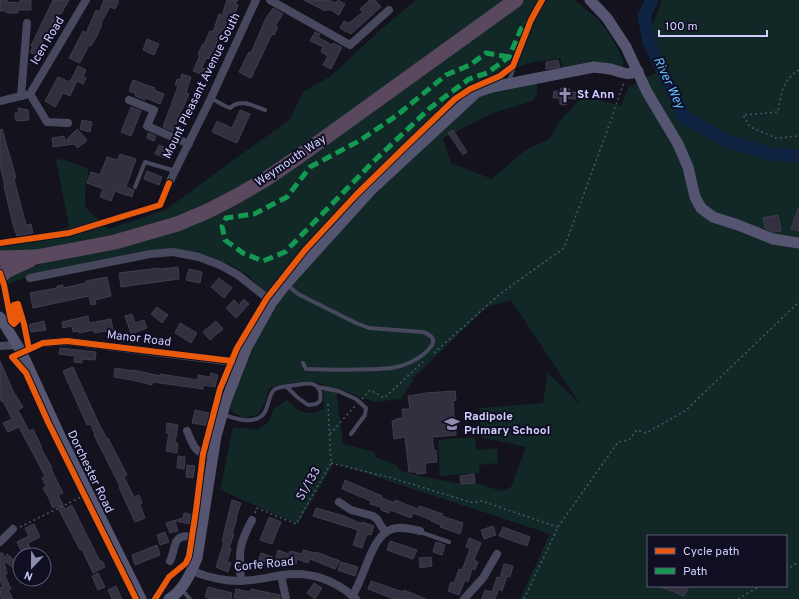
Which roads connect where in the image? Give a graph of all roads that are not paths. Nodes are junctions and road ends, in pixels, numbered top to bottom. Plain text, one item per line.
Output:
1 (86, 0) edge
2 (256, 0) edge
3 (270, 0) edge
4 (516, 0) edge
5 (590, 0) edge
6 (389, 10) dead end
7 (531, 20) dead end
8 (27, 23) dead end
9 (638, 71) junction
10 (508, 84) junction
11 (30, 94) junction
12 (21, 96) junction
13 (211, 98) junction
14 (129, 100) dead end
15 (0, 101) edge
16 (265, 110) dead end
17 (68, 123) dead end
18 (189, 144) junction
19 (175, 171) junction
20 (169, 183) dead end
21 (135, 187) dead end
22 (799, 243) edge
23 (36, 257) junction
24 (0, 258) edge
25 (0, 276) edge
26 (30, 278) dead end
27 (286, 284) junction
28 (272, 302) junction
29 (0, 317) edge
30 (4, 329) edge
31 (43, 343) dead end
32 (17, 345) junction
33 (0, 346) edge
34 (241, 363) junction
35 (303, 363) dead end
36 (286, 386) junction
37 (318, 387) junction
38 (222, 414) junction
39 (187, 432) dead end
40 (351, 434) dead end
41 (212, 456) junction
42 (339, 502) dead end
43 (252, 520) road end
44 (16, 529) road end
45 (385, 532) junction
46 (420, 532) joint
47 (201, 538) junction
48 (0, 542) edge
49 (449, 542) dead end
50 (497, 554) dead end
51 (170, 560) dead end
52 (192, 571) junction
53 (282, 575) junction
54 (241, 581) junction
55 (181, 588) junction
56 (354, 597) edge
57 (141, 599) edge
58 (169, 599) edge
59 (190, 599) edge
60 (286, 599) edge
61 (464, 599) edge

1 - 11 street, Icen Road
2 - 13 street, Mount Pleasant Avenue South
3 - 6 street
4 - 23 highway, Weymouth Way
5 - 9 street
7 - 10 lane
8 - 12 street
9 - 10 street
9 - 22 street
10 - 27 street
11 - 12 street
11 - 17 street
12 - 15 street
13 - 16 lane
13 - 18 street, Mount Pleasant Avenue South
14 - 18 street
18 - 19 street, Mount Pleasant Avenue South
19 - 20 street, Mount Pleasant Avenue South
19 - 21 lane
23 - 24 highway, Weymouth Way
23 - 25 highway, Weymouth Way
26 - 28 street
27 - 28 street
27 - 35 lane
28 - 34 street
29 - 30 street, Dorchester Road
30 - 32 street, Dorchester Road
31 - 34 street, Manor Road
32 - 33 street
32 - 57 street, Dorchester Road
34 - 38 street
36 - 37 lane
36 - 37 lane
36 - 38 lane
37 - 40 lane
38 - 41 street
39 - 41 street
41 - 47 street
42 - 45 street
43 - 54 street
44 - 48 street
45 - 46 street
45 - 56 street
46 - 49 lane
47 - 51 street
47 - 52 street
50 - 61 street
52 - 54 street, Corfe Road
52 - 55 street
53 - 54 street, Corfe Road
53 - 56 street, Corfe Road
53 - 60 street
55 - 58 street
55 - 59 lane

